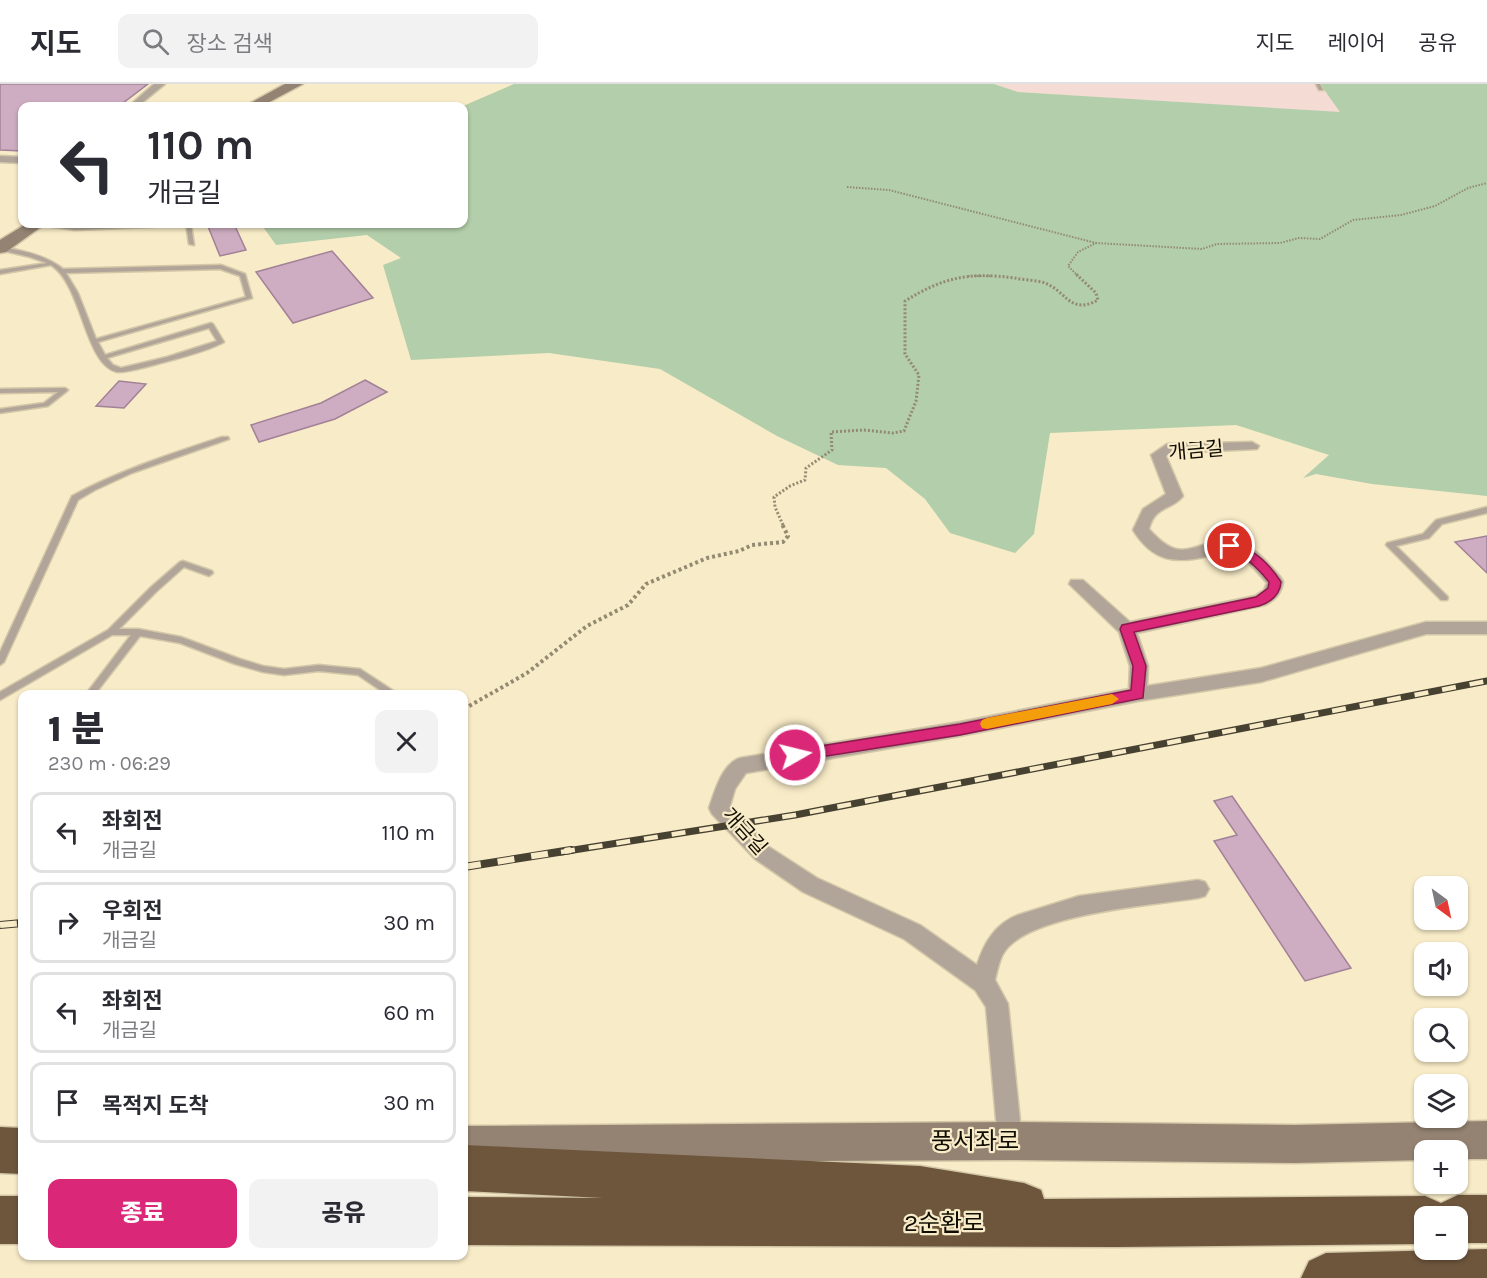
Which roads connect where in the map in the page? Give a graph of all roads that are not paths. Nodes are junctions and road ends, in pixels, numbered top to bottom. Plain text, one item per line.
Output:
1 (160, 84) edge
2 (296, 84) edge
3 (138, 102) edge
4 (260, 102) edge
5 (0, 159) edge
6 (18, 160) edge
7 (31, 228) edge
8 (189, 228) edge
9 (192, 244) dead end
10 (3, 245) edge
11 (53, 264) junction
12 (63, 271) junction
13 (0, 272) edge
14 (95, 341) junction
15 (102, 358) junction
16 (0, 391) edge
17 (0, 411) edge
18 (225, 439) dead end
19 (1252, 446) dead end
20 (1487, 510) edge
21 (209, 573) dead end
22 (1077, 584) dead end
23 (1444, 598) dead end
24 (1487, 628) edge
25 (1127, 629) junction
26 (111, 632) junction
27 (138, 632) junction
28 (0, 662) edge
29 (93, 690) edge
30 (386, 690) edge
31 (1138, 694) junction
32 (0, 696) edge
33 (1198, 889) dead end
34 (983, 982) junction
35 (1487, 1140) edge
36 (1010, 1141) junction
37 (468, 1145) edge
38 (0, 1149) edge
39 (18, 1150) edge
40 (468, 1168) edge
41 (1468, 1219) edge
42 (1487, 1219) edge
43 (0, 1220) edge
44 (18, 1220) edge
45 (1414, 1220) edge
46 (468, 1221) edge
47 (1117, 1223) junction
48 (1487, 1274) edge
49 (1326, 1278) edge

1 - 3 street
2 - 4 street
5 - 6 street
7 - 10 street
8 - 9 lane
10 - 11 lane
11 - 12 lane
11 - 13 lane
12 - 14 lane
12 - 14 lane
14 - 15 lane
15 - 15 lane
16 - 17 lane
18 - 28 lane
19 - 25 street, 개금길
20 - 23 lane
21 - 26 lane
22 - 25 street
24 - 31 street, 개금길
25 - 31 street
26 - 27 lane
26 - 32 lane
27 - 29 lane
27 - 30 lane
31 - 34 street, 개금길
33 - 34 street
34 - 36 street, 개금길
35 - 36 street, 풍서좌로
36 - 37 street, 풍서좌로
38 - 39 highway
40 - 47 highway
41 - 42 highway
43 - 44 highway
45 - 47 highway, 2순환로
46 - 47 highway, 2순환로
48 - 49 highway

